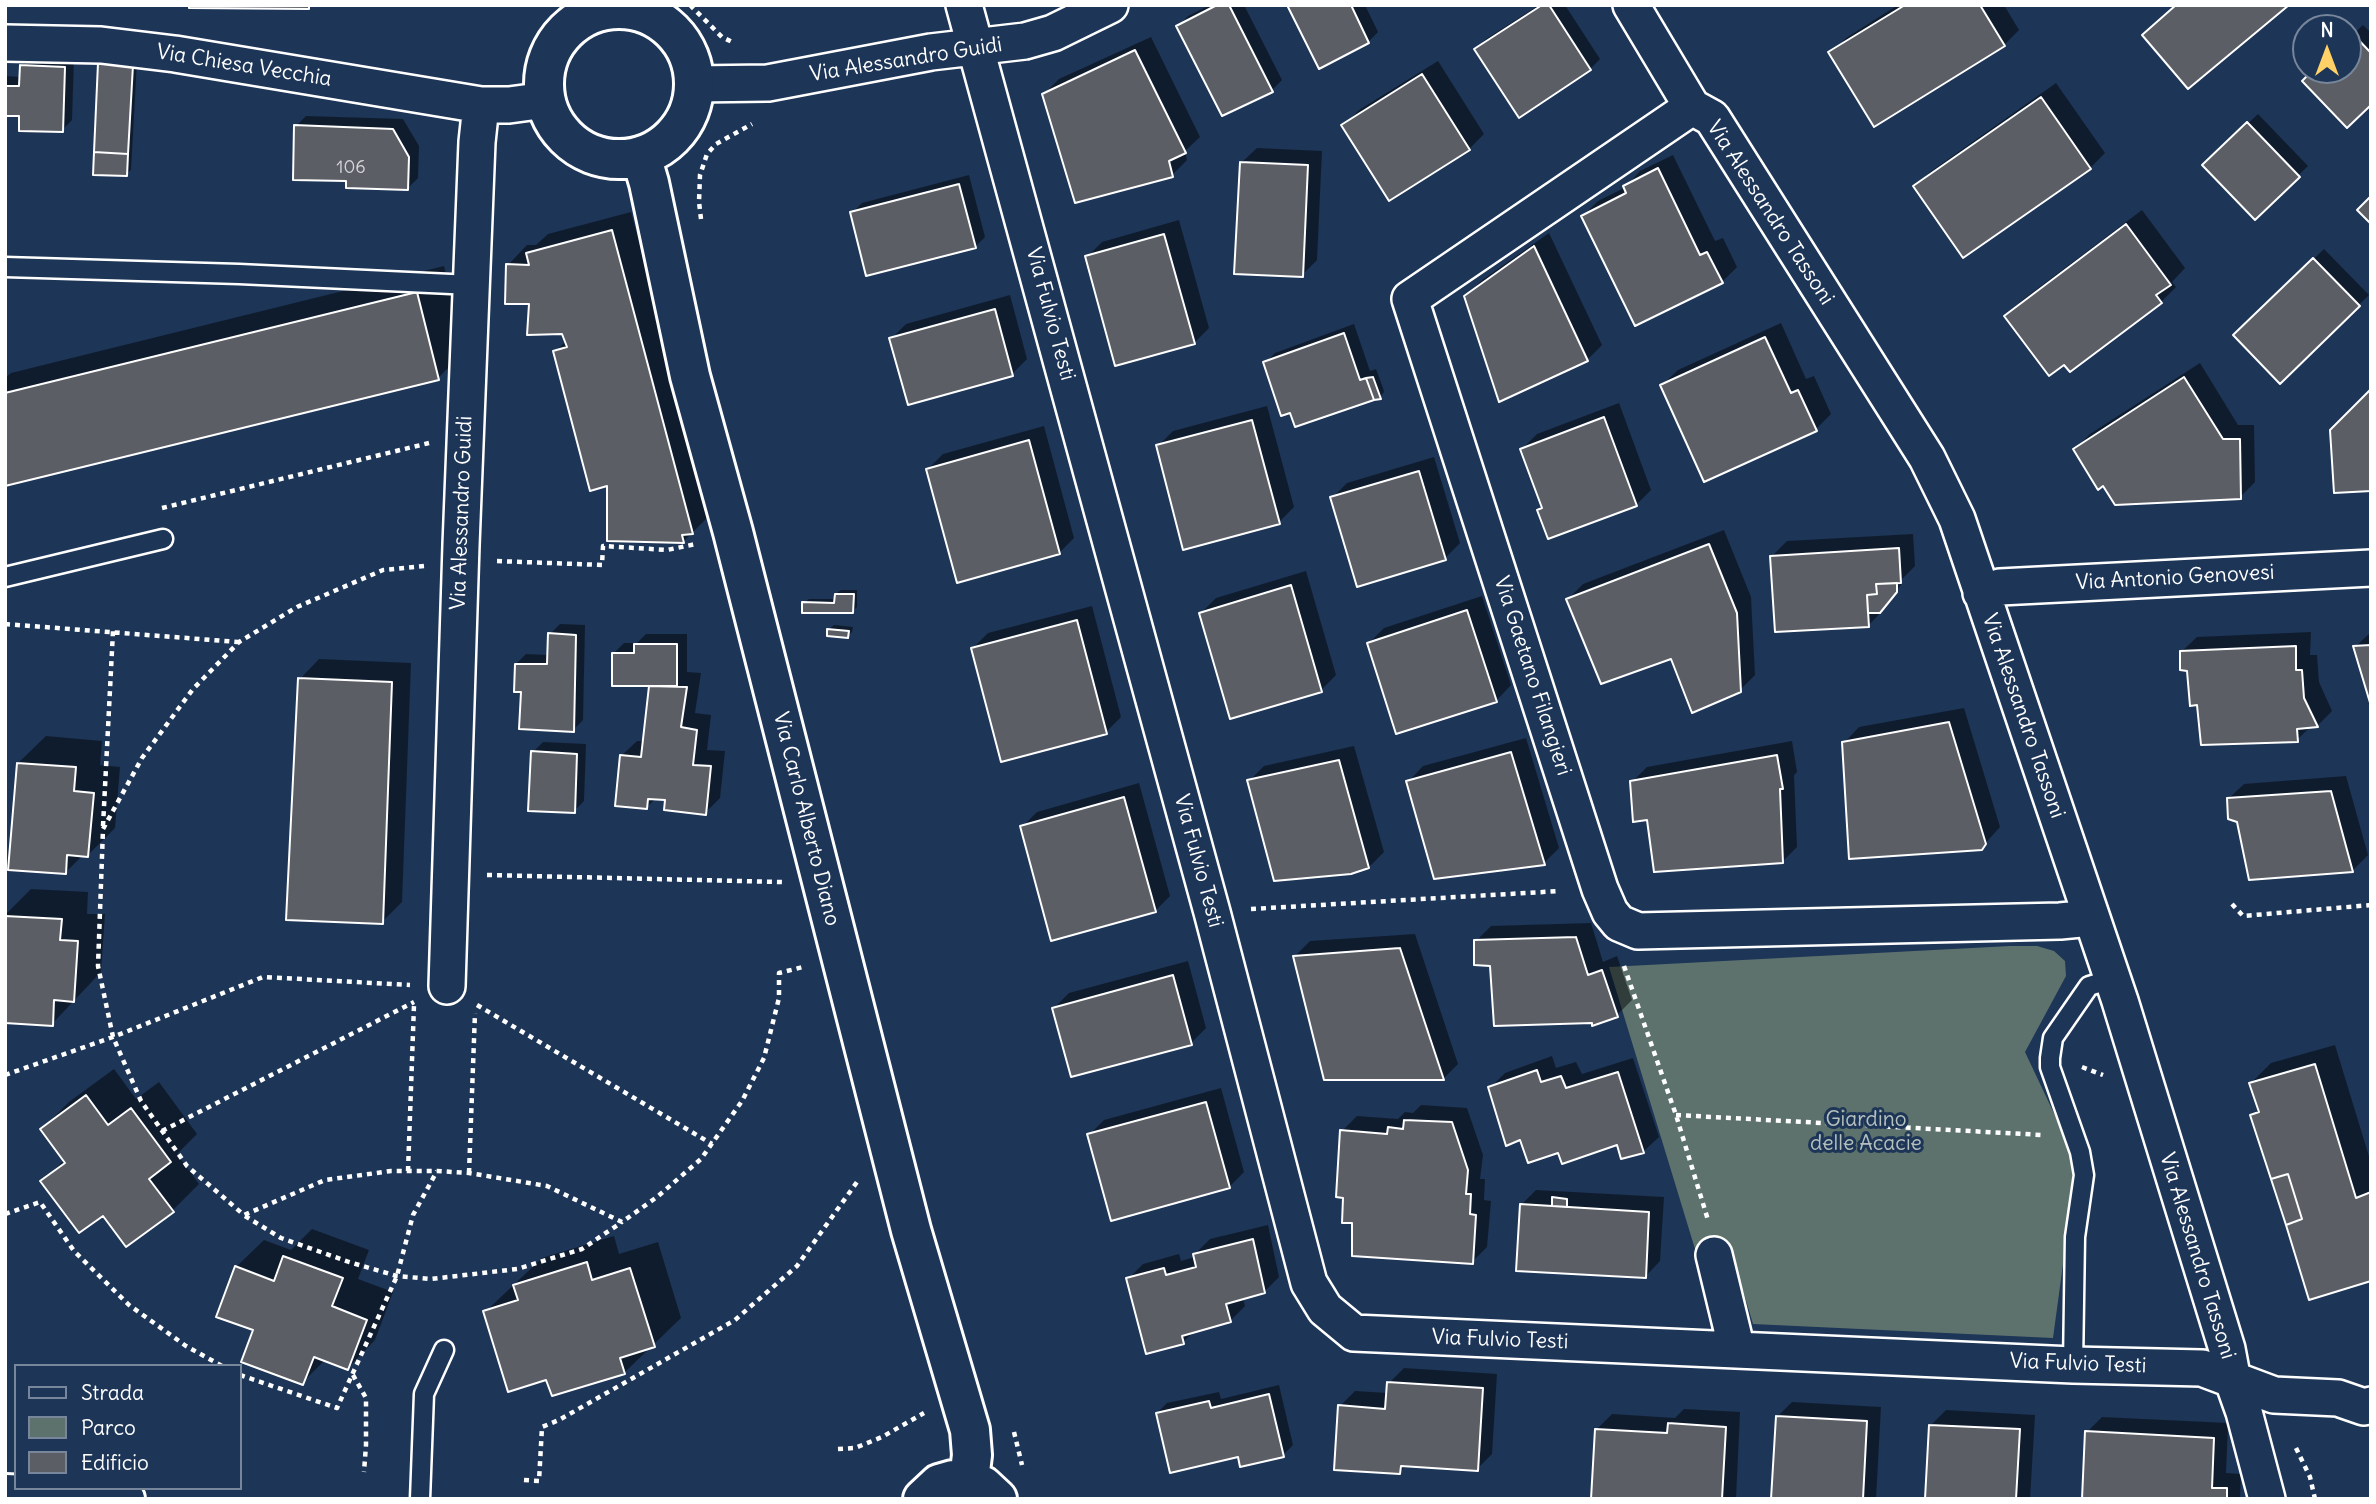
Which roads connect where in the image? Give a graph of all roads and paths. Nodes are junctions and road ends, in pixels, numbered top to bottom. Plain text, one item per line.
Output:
1 (690, 5) edge
2 (964, 5) edge
3 (1110, 5) edge
4 (1631, 5) edge
5 (591, 10) edge
6 (5, 43) edge
7 (742, 46) dead end
8 (975, 48) junction
9 (694, 84) junction
10 (546, 100) junction
11 (481, 105) junction
12 (1692, 107) junction
13 (755, 123) dead end
14 (640, 156) junction
15 (700, 211) dead end
16 (5, 267) edge
17 (472, 285) junction
18 (464, 445) junction
19 (154, 510) dead end
20 (163, 539) dead end
21 (704, 542) dead end
22 (461, 545) junction
23 (492, 561) dead end
24 (2371, 568) edge
25 (5, 577) edge
26 (1981, 593) junction
27 (5, 624) edge
28 (114, 631) junction
29 (239, 642) junction
30 (103, 829) junction
31 (821, 873) junction
32 (480, 874) dead end
33 (1600, 889) junction
34 (2232, 904) dead end
35 (2371, 905) edge
36 (1212, 912) junction
37 (2091, 918) junction
38 (1619, 923) junction
39 (810, 965) dead end
40 (2112, 979) junction
41 (461, 995) junction
42 (414, 1002) junction
43 (113, 1037) junction
44 (5, 1075) edge
45 (1676, 1115) junction
46 (162, 1131) junction
47 (2075, 1137) junction
48 (712, 1144) junction
49 (408, 1171) junction
50 (437, 1171) junction
51 (469, 1172) junction
52 (859, 1179) dead end
53 (5, 1214) edge
54 (244, 1215) junction
55 (622, 1222) junction
56 (1714, 1255) joint
57 (397, 1276) junction
58 (444, 1350) dead end
59 (1737, 1350) junction
60 (218, 1364) edge
61 (2073, 1365) junction
62 (352, 1374) junction
63 (242, 1376) edge
64 (2233, 1381) junction
65 (2368, 1410) edge
66 (928, 1411) dead end
67 (838, 1449) dead end
68 (364, 1472) dead end
69 (524, 1480) dead end
70 (983, 1489) edge
71 (5, 1494) edge
72 (125, 1499) edge
73 (420, 1499) edge
74 (923, 1499) edge
75 (2266, 1499) edge

1 - 7 path
2 - 8 street, Via Fulvio Testi
3 - 8 street, Via Alessandro Guidi
4 - 12 street, Via Alessandro Tassoni
5 - 9 main road
5 - 10 main road
6 - 11 street, Via Chiesa Vecchia
8 - 9 street, Via Alessandro Guidi
8 - 36 street, Via Fulvio Testi
9 - 14 main road
10 - 11 street
10 - 14 main road
11 - 17 street, Via Alessandro Guidi
12 - 26 street, Via Alessandro Tassoni
12 - 33 street, Via Gaetano Filangieri
13 - 15 path
14 - 31 main road, Via Carlo Alberto Diano
16 - 17 lane
17 - 18 street, Via Alessandro Guidi
18 - 19 path
18 - 22 street, Via Alessandro Guidi
20 - 25 lane
21 - 23 path
22 - 29 path
22 - 41 street, Via Alessandro Guidi
24 - 26 street, Via Antonio Genovesi
26 - 37 street, Via Alessandro Tassoni
27 - 28 path
28 - 29 path
28 - 30 path
29 - 30 path
30 - 43 path
31 - 32 path
31 - 70 main road, Via Carlo Alberto Diano
33 - 36 path
33 - 38 street, Via Gaetano Filangieri
34 - 35 path
36 - 59 street, Via Fulvio Testi
37 - 38 street
37 - 40 street, Via Alessandro Tassoni
38 - 45 path
39 - 48 path
40 - 47 lane
40 - 64 street, Via Alessandro Tassoni
41 - 48 path
41 - 51 path
42 - 43 path
42 - 46 path
42 - 49 path
43 - 44 path
43 - 46 path
45 - 47 path
45 - 56 path
46 - 54 path
47 - 61 lane
48 - 55 path
49 - 50 path
49 - 54 path
50 - 51 path
50 - 57 path
51 - 55 path
52 - 69 path
53 - 60 path
54 - 57 path
55 - 57 path
56 - 59 street
57 - 62 path
58 - 73 lane
59 - 61 street, Via Fulvio Testi
61 - 64 street, Via Fulvio Testi
62 - 63 path
62 - 68 path
64 - 65 street, Via Fulvio Testi
64 - 75 street, Via Alessandro Tassoni
66 - 67 path
70 - 74 main road, Via Carlo Alberto Diano
71 - 72 main road

